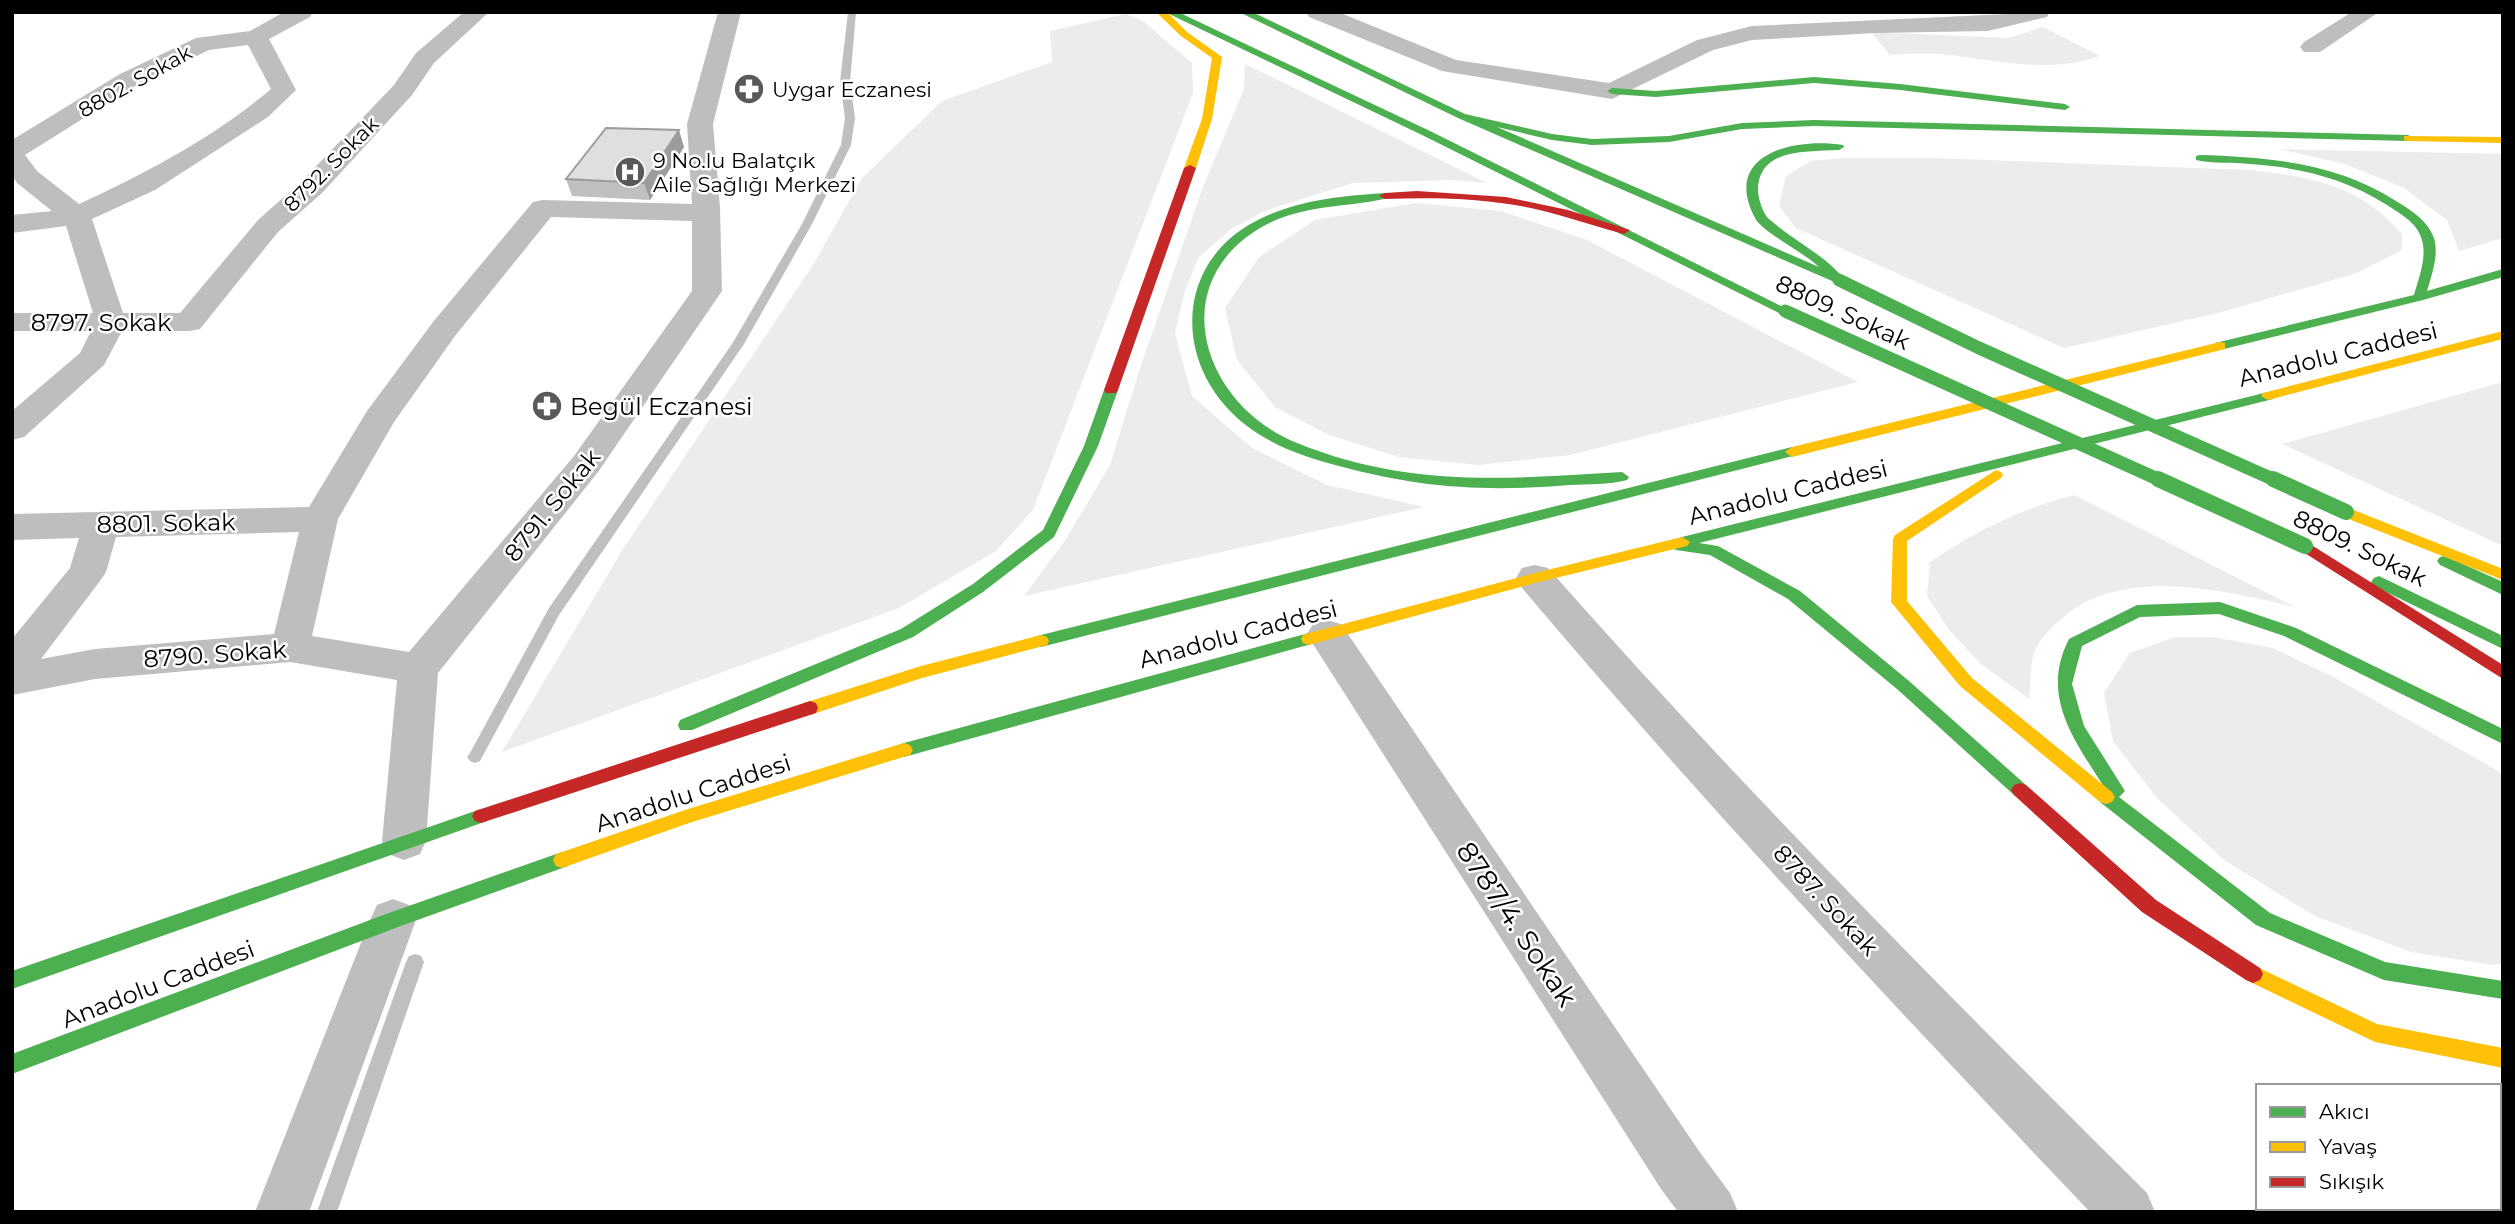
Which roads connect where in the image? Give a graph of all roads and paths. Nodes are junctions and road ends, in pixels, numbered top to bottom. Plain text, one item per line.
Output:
1 (302, 12) edge
2 (478, 12) edge
3 (730, 12) edge
4 (1161, 12) edge
5 (1170, 12) edge
6 (1244, 12) edge
7 (1317, 12) edge
8 (2039, 12) edge
9 (2368, 12) edge
10 (1725, 18) dead end
11 (1752, 33) junction
12 (256, 37) junction
13 (2312, 47) dead end
14 (1612, 91) junction
15 (1462, 116) junction
16 (2198, 132) junction
17 (2503, 140) edge
18 (1856, 146) dead end
19 (2182, 157) dead end
20 (16, 165) edge
21 (706, 213) junction
22 (77, 216) junction
23 (12, 224) edge
24 (1623, 230) junction
25 (2503, 273) edge
26 (1839, 280) junction
27 (2419, 297) junction
28 (107, 309) junction
29 (189, 321) joint
30 (12, 322) edge
31 (2503, 335) edge
32 (17, 420) edge
33 (2018, 460) junction
34 (1698, 475) junction
35 (2346, 512) junction
36 (320, 519) junction
37 (101, 524) junction
38 (12, 527) edge
39 (1670, 544) junction
40 (2305, 546) junction
41 (2503, 575) edge
42 (1535, 578) junction
43 (2503, 589) edge
44 (1327, 634) junction
45 (2503, 643) edge
46 (289, 647) junction
47 (12, 668) edge
48 (418, 669) junction
49 (2503, 673) edge
50 (12, 680) edge
51 (675, 729) dead end
52 (2503, 737) edge
53 (598, 761) dead end
54 (2134, 820) junction
55 (404, 841) junction
56 (393, 920) junction
57 (12, 981) edge
58 (2503, 990) edge
59 (2503, 1058) edge
60 (12, 1064) edge
61 (282, 1212) edge
62 (1711, 1212) edge
63 (2128, 1212) edge

1 - 12 street, 8802. Sokak
2 - 29 street, 8792. Sokak
3 - 21 street, 8791. Sokak
4 - 51 main road
5 - 24 main road, 8809. Sokak
6 - 15 main road, 8809. Sokak
7 - 14 street
8 - 11 street
9 - 13 street
10 - 11 street
11 - 14 street
12 - 20 street, 8802. Sokak
12 - 22 street
14 - 16 main road
15 - 16 main road
15 - 26 main road, 8809. Sokak
16 - 17 main road
18 - 26 main road
19 - 27 main road
20 - 22 street
21 - 36 street
21 - 48 street, 8791. Sokak
22 - 23 street
22 - 28 street
24 - 34 main road
24 - 40 main road, 8809. Sokak, bridge
25 - 27 main road, Anadolu Caddesi
26 - 35 main road, 8809. Sokak, bridge
27 - 34 main road, Anadolu Caddesi
28 - 29 street, 8797. Sokak
28 - 30 street, 8797. Sokak
28 - 32 street
31 - 33 main road, Anadolu Caddesi
33 - 39 main road, Anadolu Caddesi
33 - 54 main road
34 - 55 main road, Anadolu Caddesi
35 - 41 main road
35 - 43 main road, 8809. Sokak
36 - 37 street, 8801. Sokak
36 - 46 street
37 - 38 street, 8801. Sokak
37 - 47 street
39 - 42 main road, Anadolu Caddesi
39 - 59 main road
40 - 45 main road, 8809. Sokak
40 - 49 main road
42 - 44 main road, Anadolu Caddesi
42 - 63 street, 8787. Sokak
44 - 56 main road, Anadolu Caddesi
44 - 62 street, 8787/4. Sokak
46 - 48 street, 8790. Sokak
46 - 50 street, 8790. Sokak
48 - 55 street
52 - 54 main road
53 - 55 main road
54 - 58 main road
55 - 57 main road, Anadolu Caddesi
56 - 60 main road, Anadolu Caddesi
56 - 61 street

